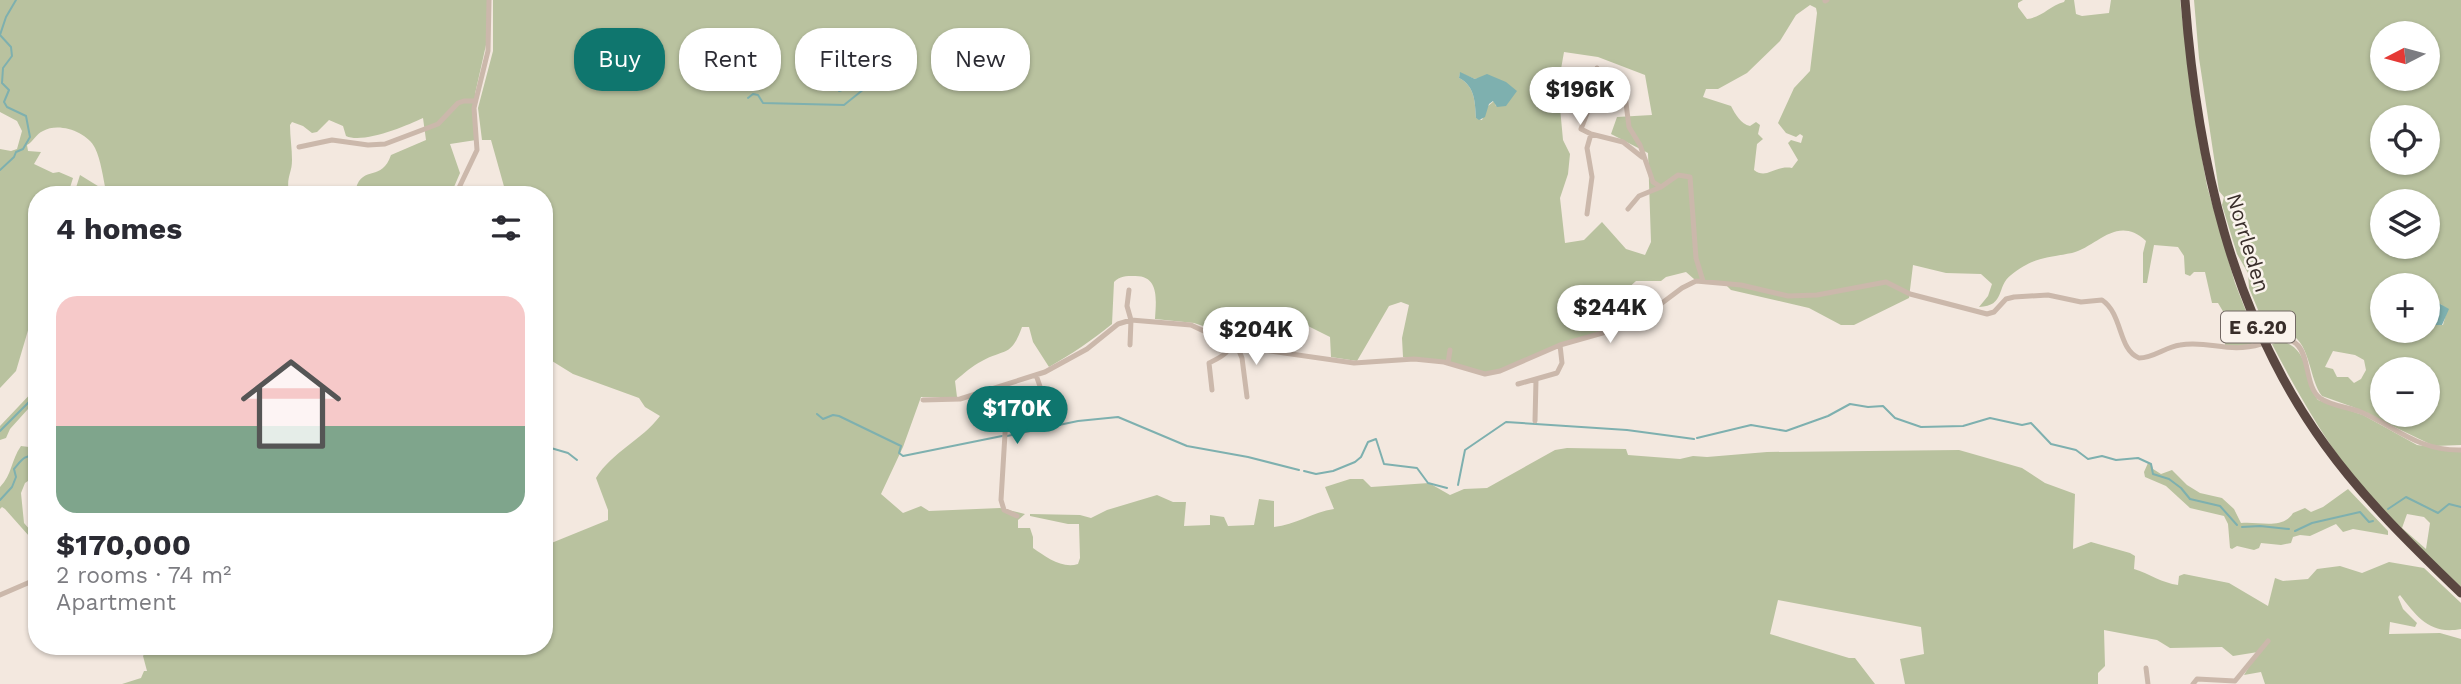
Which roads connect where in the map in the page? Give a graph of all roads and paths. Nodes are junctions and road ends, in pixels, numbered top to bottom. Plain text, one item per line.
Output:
1 (489, 0) edge
2 (2185, 0) edge
3 (1597, 68) dead end
4 (1624, 87) dead end
5 (475, 101) junction
6 (1591, 134) junction
7 (299, 147) dead end
8 (1644, 159) junction
9 (460, 186) edge
10 (1661, 187) junction
11 (1628, 209) dead end
12 (1587, 214) dead end
13 (1703, 281) junction
14 (1129, 290) dead end
15 (1131, 320) junction
16 (1232, 336) dead end
17 (2270, 341) dead end
18 (2261, 344) dead end
19 (1130, 345) dead end
20 (1234, 345) junction
21 (1560, 345) junction
22 (1450, 351) dead end
23 (1448, 363) junction
24 (1036, 375) junction
25 (1536, 380) junction
26 (1008, 384) junction
27 (1518, 384) dead end
28 (1212, 390) dead end
29 (1045, 393) dead end
30 (1247, 397) dead end
31 (923, 400) dead end
32 (1535, 421) dead end
33 (2461, 450) edge
34 (1017, 516) dead end
35 (28, 583) edge
36 (2461, 593) edge
37 (0, 595) edge
38 (2268, 641) dead end
39 (2146, 668) dead end
40 (2148, 684) edge
41 (2193, 684) edge

1 - 5 street
2 - 36 highway, Norrleden / E 6.20
3 - 6 street
4 - 8 street
5 - 7 street
5 - 9 street
6 - 8 street
6 - 12 street
8 - 10 street
10 - 11 street
10 - 13 street
13 - 18 street
13 - 21 street
14 - 15 street
15 - 19 street
15 - 20 street
15 - 24 street
16 - 20 street
17 - 33 street
20 - 23 street
20 - 28 street
20 - 30 street
21 - 23 street
21 - 25 street
22 - 23 street
24 - 26 street
24 - 29 street
25 - 27 street
25 - 32 street
26 - 31 street
26 - 34 street
35 - 37 street
38 - 41 street
39 - 40 street

